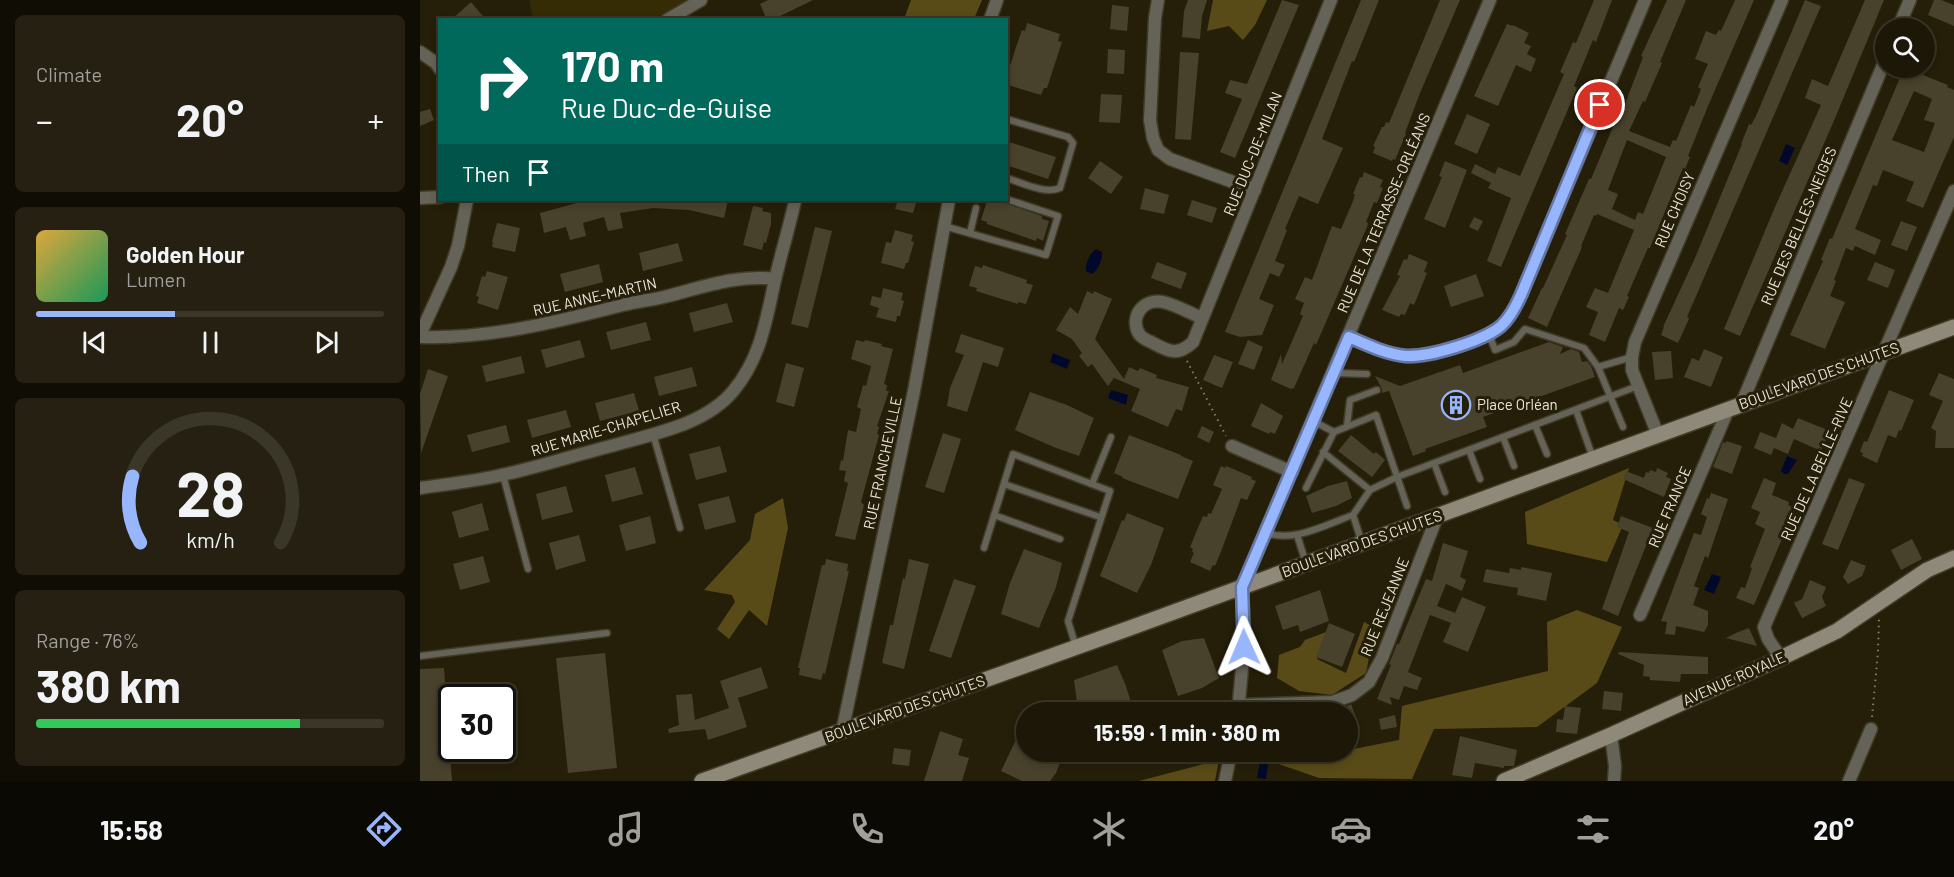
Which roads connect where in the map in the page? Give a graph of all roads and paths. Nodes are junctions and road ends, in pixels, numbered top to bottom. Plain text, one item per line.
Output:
1 (701, 0) edge
2 (997, 0) edge
3 (1158, 0) edge
4 (1331, 0) edge
5 (1490, 0) edge
6 (1645, 0) edge
7 (1782, 0) edge
8 (1910, 0) edge
9 (671, 18) edge
10 (991, 18) edge
11 (1902, 18) edge
12 (420, 52) edge
13 (438, 66) edge
14 (1877, 78) edge
15 (1008, 120) edge
16 (1008, 179) edge
17 (1255, 190) junction
18 (1954, 191) edge
19 (438, 197) edge
20 (420, 198) edge
21 (1008, 200) edge
22 (467, 201) edge
23 (795, 201) edge
24 (949, 201) edge
25 (976, 208) dead end
26 (944, 226) junction
27 (970, 233) junction
28 (775, 279) junction
29 (1202, 318) junction
30 (1954, 327) edge
31 (1488, 333) junction
32 (420, 336) edge
33 (1349, 337) junction
34 (1181, 350) junction
35 (1885, 352) junction
36 (1632, 357) junction
37 (1598, 367) junction
38 (1334, 373) junction
39 (1367, 374) dead end
40 (1638, 386) junction
41 (1377, 390) dead end
42 (1610, 396) junction
43 (1734, 408) junction
44 (1576, 410) junction
45 (1313, 421) junction
46 (1535, 425) junction
47 (1347, 426) junction
48 (1623, 427) dead end
49 (1334, 432) junction
50 (653, 433) junction
51 (1658, 435) junction
52 (1111, 437) dead end
53 (1503, 437) junction
54 (1232, 446) joint
55 (1469, 450) junction
56 (1323, 452) junction
57 (1547, 454) dead end
58 (1594, 459) junction
59 (1434, 463) junction
60 (1514, 466) dead end
61 (1292, 472) junction
62 (504, 475) junction
63 (1397, 477) junction
64 (1480, 478) dead end
65 (1092, 483) junction
66 (1004, 484) junction
67 (420, 488) edge
68 (1306, 488) dead end
69 (1370, 490) junction
70 (1445, 492) dead end
71 (1407, 506) dead end
72 (994, 515) junction
73 (1353, 515) junction
74 (1101, 517) junction
75 (1437, 517) junction
76 (680, 528) dead end
77 (1266, 533) junction
78 (1297, 535) junction
79 (1059, 539) dead end
80 (1362, 544) junction
81 (984, 548) dead end
82 (1954, 558) edge
83 (1307, 564) junction
84 (528, 568) dead end
85 (1242, 587) junction
86 (1880, 602) junction
87 (1640, 615) dead end
88 (607, 633) dead end
89 (1077, 647) junction
90 (420, 656) edge
91 (1781, 658) junction
92 (1240, 702) edge
93 (1333, 702) edge
94 (1871, 729) joint
95 (842, 732) junction
96 (1611, 735) junction
97 (1229, 762) edge
98 (702, 781) edge
99 (1225, 781) edge
100 (1504, 781) edge
101 (1614, 781) edge
102 (1849, 781) edge

1 - 9 street
2 - 10 street
3 - 17 street
4 - 17 street, RUE DUC-DE-MILAN
5 - 33 street, RUE DE LA TERRASSE-ORLÉANS
6 - 31 street
7 - 36 street, RUE CHOISY
8 - 11 street
12 - 13 street
14 - 43 street, RUE DES BELLES-NEIGES
15 - 16 lane
17 - 29 street, RUE DUC-DE-MILAN
18 - 35 street, RUE DE LA BELLE-RIVE
19 - 20 street
21 - 27 lane
22 - 32 street
23 - 28 street, RUE MARIE-CHAPELIER
24 - 26 street, RUE FRANCHEVILLE
25 - 27 lane
26 - 27 lane
26 - 95 street, RUE FRANCHEVILLE
28 - 32 street, RUE ANNE-MARTIN
28 - 50 street, RUE MARIE-CHAPELIER
29 - 34 street, RUE DUC-DE-MILAN
29 - 34 street
30 - 35 street, BOULEVARD DES CHUTES
31 - 33 street
31 - 37 lane
33 - 38 street, RUE DE LA TERRASSE-ORLÉANS
34 - 54 path
35 - 43 street, BOULEVARD DES CHUTES
35 - 91 street, RUE DE LA BELLE-RIVE
36 - 37 lane
36 - 40 street, RUE CHOISY
37 - 42 lane
38 - 39 lane
38 - 45 street, RUE DE LA TERRASSE-ORLÉANS
40 - 42 lane
40 - 51 street, RUE CHOISY
41 - 47 lane
42 - 44 lane
42 - 48 lane
43 - 51 street, BOULEVARD DES CHUTES
43 - 87 street, RUE FRANCE
44 - 46 lane
44 - 58 lane
45 - 49 lane
45 - 61 street, RUE DE LA TERRASSE-ORLÉANS
46 - 53 lane
46 - 57 lane
47 - 49 lane
47 - 63 lane
49 - 56 lane
50 - 62 street, RUE MARIE-CHAPELIER
50 - 76 lane
51 - 58 street, BOULEVARD DES CHUTES
52 - 65 lane
53 - 55 lane
53 - 60 lane
54 - 61 street
55 - 59 lane
55 - 64 lane
56 - 68 lane
56 - 69 lane
58 - 75 street, BOULEVARD DES CHUTES
59 - 63 lane
59 - 70 lane
61 - 77 street, RUE DE LA TERRASSE-ORLÉANS
62 - 67 street, RUE MARIE-CHAPELIER
62 - 84 lane
63 - 69 lane
63 - 71 lane
65 - 66 lane
65 - 74 lane
66 - 72 lane
66 - 74 lane
69 - 73 lane
72 - 79 lane
72 - 81 lane
73 - 78 lane
73 - 80 lane
74 - 89 lane
75 - 80 street, BOULEVARD DES CHUTES
75 - 93 street, RUE REJEANNE
77 - 78 lane
77 - 85 street, RUE DE LA TERRASSE-ORLÉANS
78 - 83 lane
80 - 83 street, BOULEVARD DES CHUTES
82 - 86 street, AVENUE ROYALE
83 - 85 street, BOULEVARD DES CHUTES
85 - 89 street, BOULEVARD DES CHUTES
85 - 92 street, RUE DE LA TERRASSE-ORLÉANS
86 - 91 street, AVENUE ROYALE
86 - 94 path
88 - 90 lane
89 - 95 street, BOULEVARD DES CHUTES
91 - 96 street, AVENUE ROYALE
94 - 102 street
95 - 98 street, BOULEVARD DES CHUTES
96 - 100 street, AVENUE ROYALE
96 - 101 street
97 - 99 street

